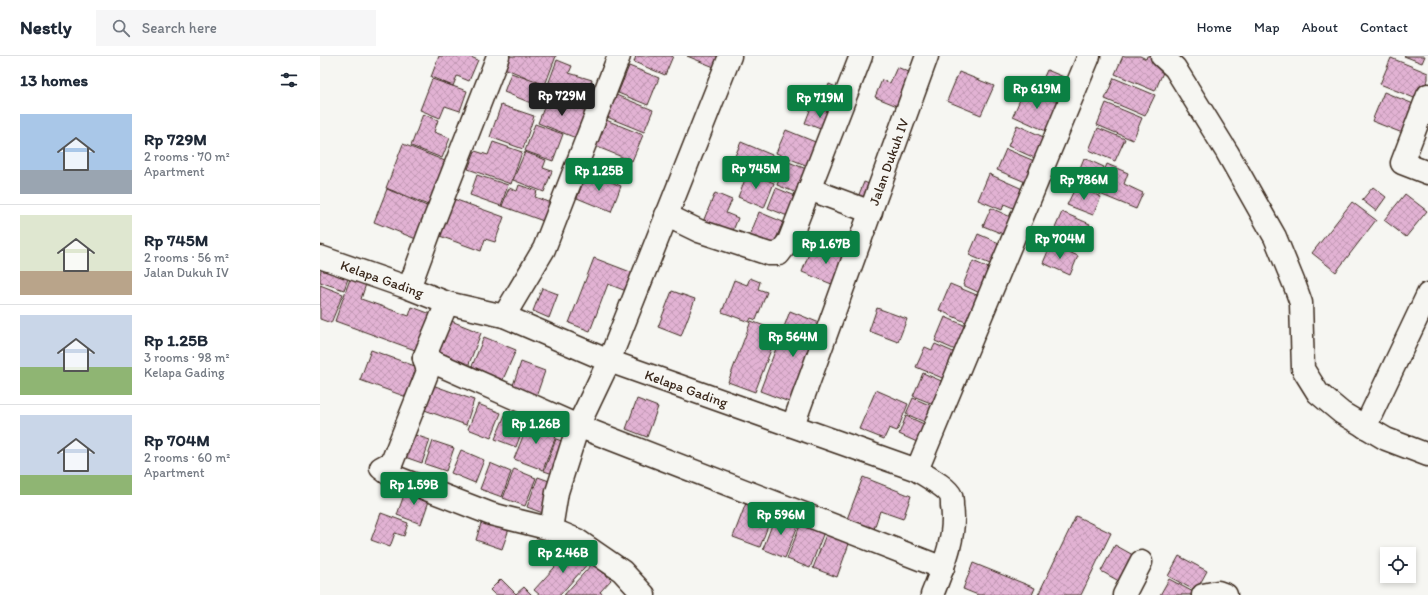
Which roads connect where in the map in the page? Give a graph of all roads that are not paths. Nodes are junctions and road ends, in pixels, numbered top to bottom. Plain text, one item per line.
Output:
1 (498, 56) edge
2 (619, 56) edge
3 (730, 56) edge
4 (861, 56) edge
5 (1089, 56) edge
6 (1162, 56) edge
7 (924, 57) edge
8 (1426, 101) edge
9 (1428, 173) edge
10 (809, 189) junction
11 (871, 212) junction
12 (666, 215) junction
13 (320, 257) edge
14 (410, 288) junction
15 (1428, 294) edge
16 (447, 303) junction
17 (504, 316) junction
18 (424, 358) junction
19 (609, 362) junction
20 (578, 426) junction
21 (793, 426) junction
22 (1365, 427) junction
23 (1428, 455) edge
24 (917, 470) junction
25 (551, 529) junction
26 (1140, 562) dead end
27 (943, 568) junction
28 (644, 595) edge
29 (932, 595) edge
30 (1124, 595) edge
31 (1203, 595) edge
32 (1226, 595) edge

1 - 14 street
2 - 17 street
3 - 12 street
4 - 10 street
5 - 24 street
6 - 22 street
7 - 11 street, Jalan Dukuh IV
8 - 9 street
10 - 11 street
10 - 12 street
11 - 21 street, Jalan Dukuh IV
12 - 19 street
13 - 14 street, Kelapa Gading
14 - 16 street, Kelapa Gading
15 - 22 street
16 - 17 street, Kelapa Gading
16 - 18 street
17 - 19 street, Kelapa Gading
18 - 20 street
18 - 25 street
19 - 20 street
19 - 21 street, Kelapa Gading
20 - 25 street
20 - 27 street
21 - 24 street, Kelapa Gading
22 - 23 street
24 - 27 street, Kelapa Gading
25 - 28 street
26 - 30 street
27 - 29 street, Kelapa Gading
31 - 32 street

